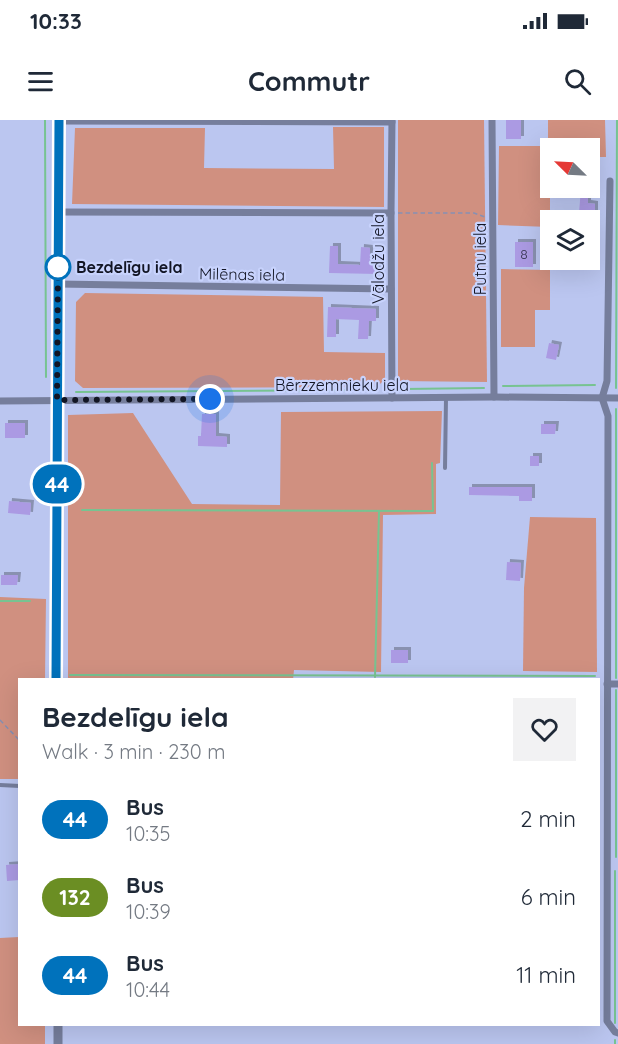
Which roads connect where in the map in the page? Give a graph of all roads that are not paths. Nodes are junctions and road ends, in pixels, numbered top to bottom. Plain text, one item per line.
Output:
1 (59, 120) edge
2 (492, 120) edge
3 (392, 121) edge
4 (610, 181) dead end
5 (58, 212) junction
6 (391, 213) junction
7 (57, 284) junction
8 (391, 289) junction
9 (494, 397) junction
10 (392, 398) junction
11 (446, 398) junction
12 (602, 398) junction
13 (618, 398) edge
14 (0, 400) edge
15 (61, 400) junction
16 (445, 468) dead end
17 (56, 678) edge
18 (607, 684) junction
19 (618, 684) edge
20 (0, 785) edge
21 (18, 786) edge
22 (58, 1026) edge
23 (618, 1033) edge
24 (58, 1044) edge

1 - 3 street
1 - 5 street
2 - 9 street, Putnu iela
3 - 6 street, Vālodžu iela
4 - 12 street
5 - 6 street
5 - 7 street
6 - 8 street, Vālodžu iela
7 - 8 street, Milēnas iela
7 - 15 street
8 - 10 street, Vālodžu iela
9 - 11 street, Bērzzemnieku iela
9 - 12 street, Bērzzemnieku iela
10 - 11 street, Bērzzemnieku iela
10 - 15 street, Bērzzemnieku iela
11 - 16 lane
12 - 13 street, Bērzzemnieku iela
12 - 18 street
14 - 15 street, Bērzzemnieku iela
15 - 17 street
18 - 19 street
18 - 23 street
20 - 21 lane
22 - 24 street

